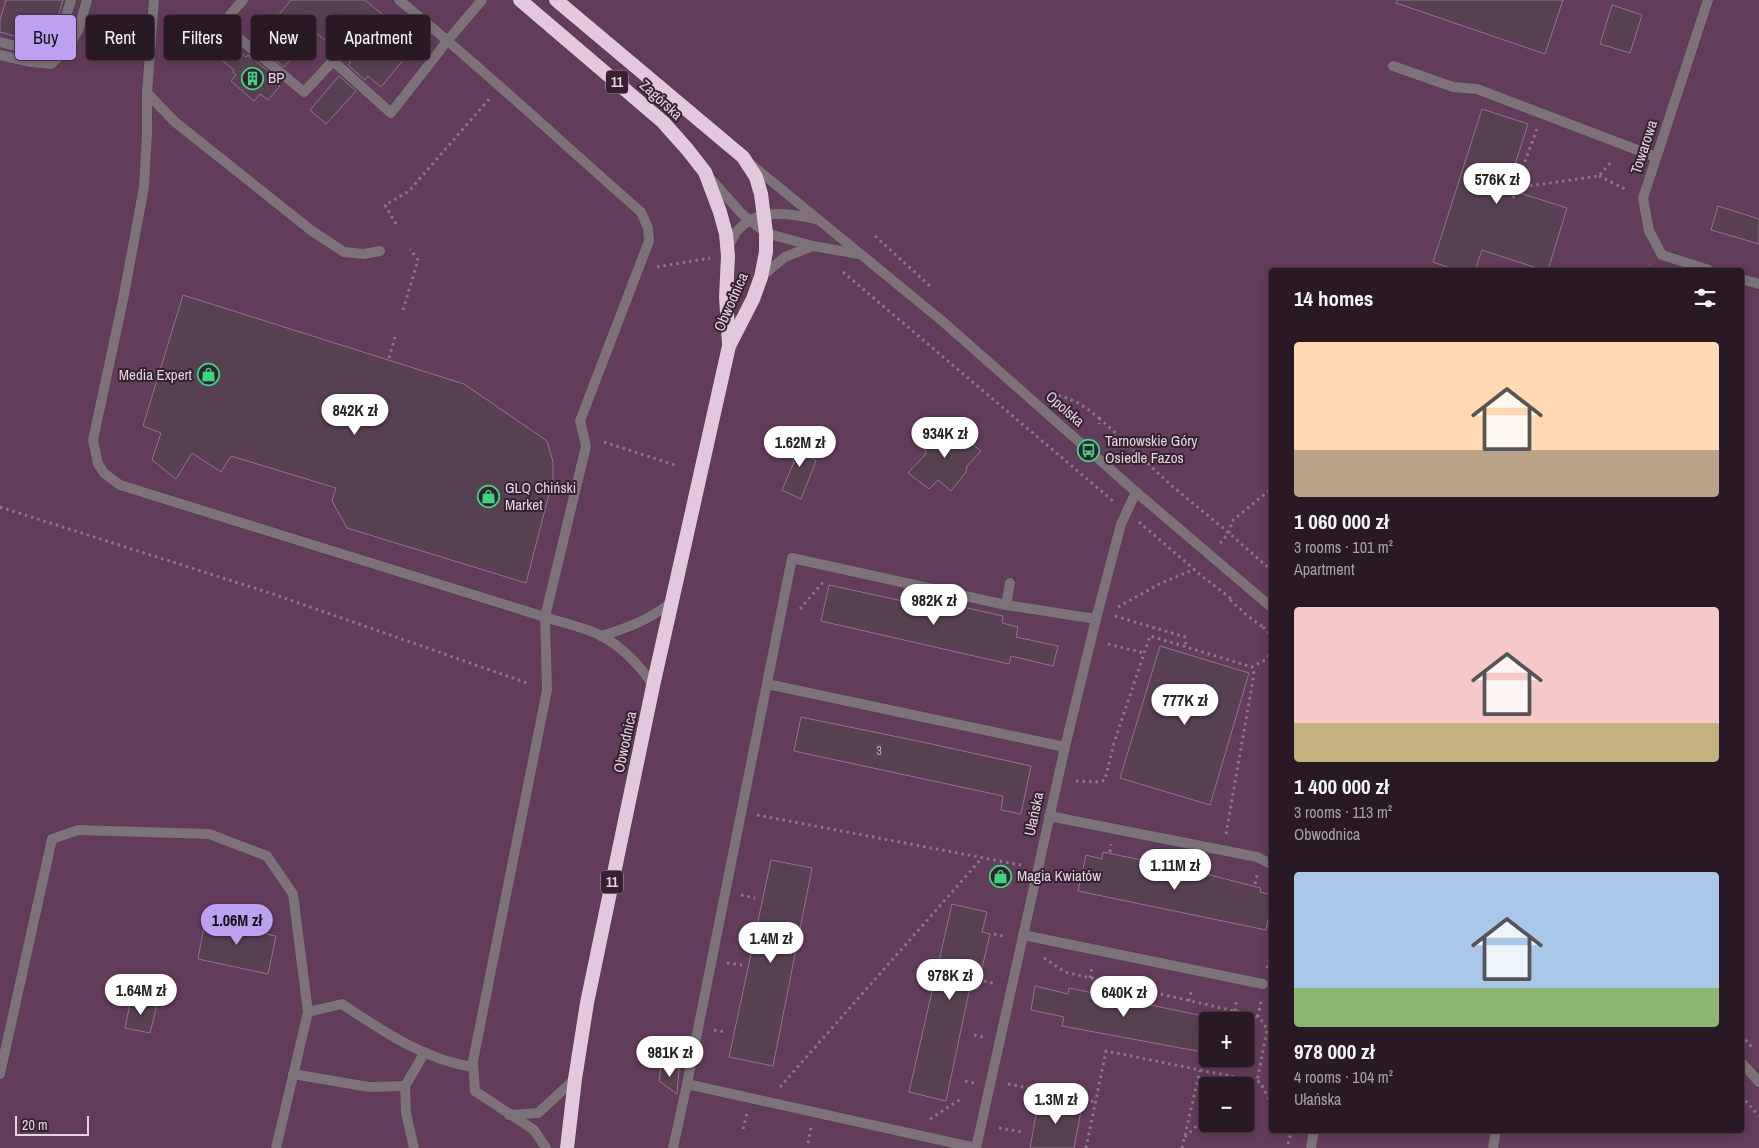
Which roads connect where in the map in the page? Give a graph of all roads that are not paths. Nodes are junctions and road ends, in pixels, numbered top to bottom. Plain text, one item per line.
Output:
1 (71, 0) edge
2 (87, 0) edge
3 (154, 0) edge
4 (243, 0) edge
5 (399, 0) edge
6 (482, 0) edge
7 (520, 0) edge
8 (556, 0) edge
9 (1708, 0) edge
10 (448, 40) junction
11 (0, 42) edge
12 (0, 55) edge
13 (1394, 66) dead end
14 (148, 93) junction
15 (1656, 157) junction
16 (743, 158) junction
17 (705, 172) junction
18 (757, 218) junction
19 (816, 219) junction
20 (766, 233) junction
21 (813, 246) junction
22 (728, 248) junction
23 (380, 251) dead end
24 (860, 254) junction
25 (1703, 268) edge
26 (761, 277) junction
27 (1744, 280) edge
28 (1759, 284) edge
29 (729, 346) junction
30 (1136, 492) junction
31 (1010, 583) dead end
32 (673, 601) junction
33 (1006, 605) junction
34 (1269, 605) edge
35 (545, 617) junction
36 (1096, 620) junction
37 (601, 636) junction
38 (767, 684) junction
39 (654, 686) junction
40 (1065, 747) junction
41 (1049, 816) junction
42 (1269, 863) edge
43 (1023, 934) junction
44 (1263, 984) dead end
45 (308, 1012) junction
46 (425, 1052) junction
47 (1744, 1065) edge
48 (473, 1067) junction
49 (0, 1074) edge
50 (293, 1074) junction
51 (575, 1079) junction
52 (1759, 1082) edge
53 (687, 1084) junction
54 (405, 1086) junction
55 (509, 1114) junction
56 (1314, 1133) edge
57 (1496, 1133) edge
58 (276, 1148) edge
59 (414, 1148) edge
60 (546, 1148) edge
61 (567, 1148) edge
62 (673, 1148) edge
63 (976, 1148) edge
64 (1311, 1148) edge
65 (1493, 1148) edge

1 - 11 street
2 - 12 street
3 - 14 street
4 - 10 street
5 - 10 street
6 - 10 street
7 - 17 highway, Zagórska / 11
8 - 16 highway, Zagórska / 11
9 - 15 street, Towarowa
10 - 35 street
13 - 15 street
14 - 23 street
14 - 35 street
15 - 25 street, Towarowa
16 - 18 highway, Obwodnica / 11
16 - 19 street, Opolska
17 - 18 street
17 - 22 highway, Obwodnica / 11
18 - 19 street, Opolska
18 - 20 highway, Obwodnica / 11
18 - 22 street
19 - 24 street, Opolska
20 - 21 street, Opolska
20 - 26 highway, Obwodnica / 11
21 - 24 street, Opolska
21 - 26 street
22 - 29 highway, Obwodnica / 11
24 - 30 street, Opolska
26 - 29 highway, Obwodnica / 11
27 - 28 street
29 - 32 highway, Obwodnica / 11
30 - 34 street, Opolska
30 - 36 street, Ułańska
31 - 33 street
32 - 37 street
32 - 39 highway, Obwodnica / 11
33 - 36 street
33 - 38 street
35 - 37 street
35 - 48 street
36 - 40 street, Ułańska
37 - 39 street
38 - 40 street
38 - 53 street
39 - 51 highway, Obwodnica / 11
40 - 41 street, Ułańska
41 - 42 street
41 - 43 street, Ułańska
43 - 44 street
43 - 63 street, Ułańska
45 - 46 street
45 - 49 street
45 - 50 street
46 - 48 street
46 - 54 street
47 - 52 street
48 - 55 street
50 - 54 street
50 - 58 street
51 - 55 street
51 - 61 highway, Obwodnica / 11
53 - 62 street
53 - 63 street
54 - 59 street
55 - 60 street
56 - 64 street
57 - 65 street

